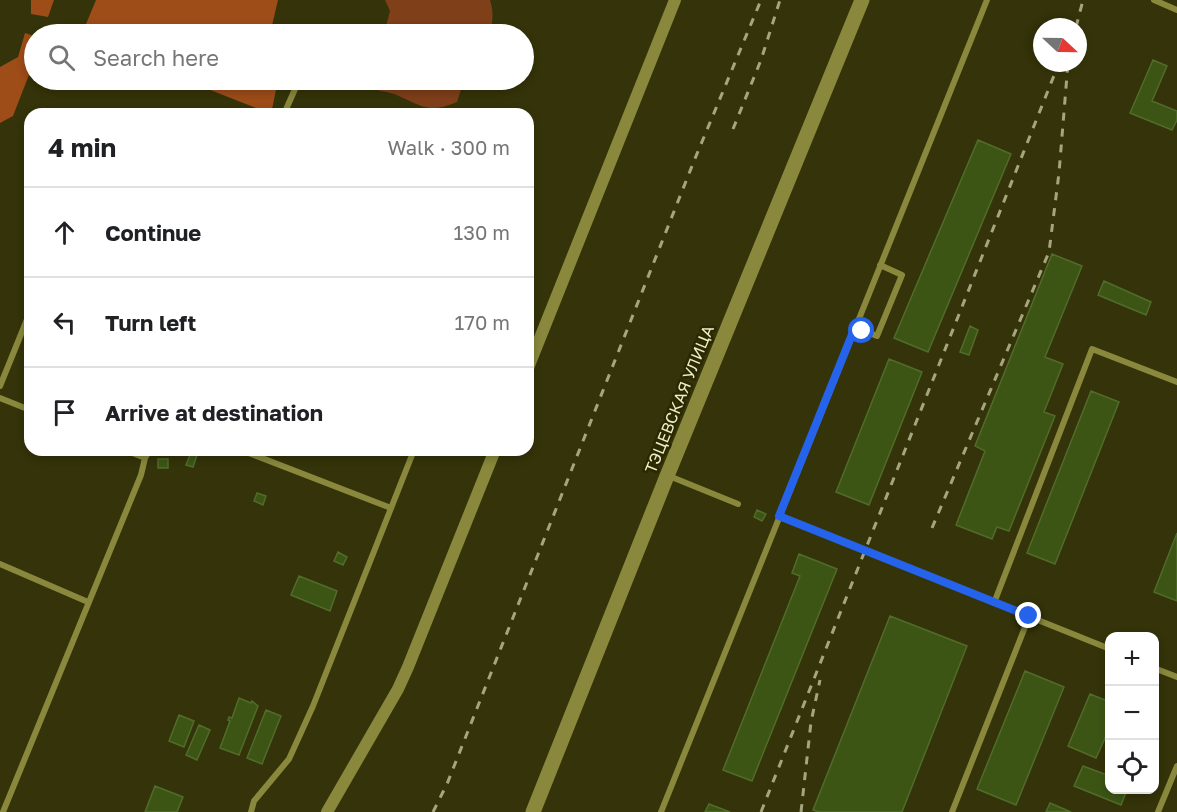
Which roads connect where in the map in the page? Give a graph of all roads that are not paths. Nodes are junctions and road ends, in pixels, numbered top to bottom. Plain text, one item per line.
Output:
1 (675, 0) edge
2 (861, 0) edge
3 (987, 0) edge
4 (1154, 0) edge
5 (1177, 9) edge
6 (294, 90) edge
7 (286, 108) edge
8 (880, 265) junction
9 (24, 327) edge
10 (855, 327) junction
11 (534, 353) edge
12 (1177, 382) edge
13 (0, 386) edge
14 (0, 398) edge
15 (24, 408) edge
16 (140, 456) edge
17 (257, 456) edge
18 (412, 456) edge
19 (493, 456) edge
20 (145, 458) joint
21 (668, 476) junction
22 (738, 504) dead end
23 (391, 508) junction
24 (779, 516) junction
25 (0, 564) edge
26 (88, 602) junction
27 (994, 603) junction
28 (1029, 616) junction
29 (1105, 647) edge
30 (1159, 670) edge
31 (1177, 677) edge
32 (1177, 766) edge
33 (3, 812) edge
34 (250, 812) edge
35 (327, 812) edge
36 (533, 812) edge
37 (661, 812) edge
38 (952, 812) edge
39 (1158, 812) edge

1 - 11 street
2 - 21 street, ТЭЦЕВСКАЯ УЛИЦА
3 - 8 lane
4 - 5 lane
6 - 7 lane
8 - 10 lane
8 - 10 lane
9 - 13 lane
10 - 24 lane
12 - 27 lane
14 - 15 lane
16 - 20 lane
17 - 23 lane
18 - 23 lane
19 - 35 street
20 - 26 lane
21 - 22 lane
21 - 36 street, ТЭЦЕВСКАЯ УЛИЦА
23 - 34 lane
24 - 27 lane
24 - 37 lane
25 - 26 lane
26 - 33 lane
27 - 28 lane
28 - 29 lane
28 - 38 lane
30 - 31 lane
32 - 39 lane

